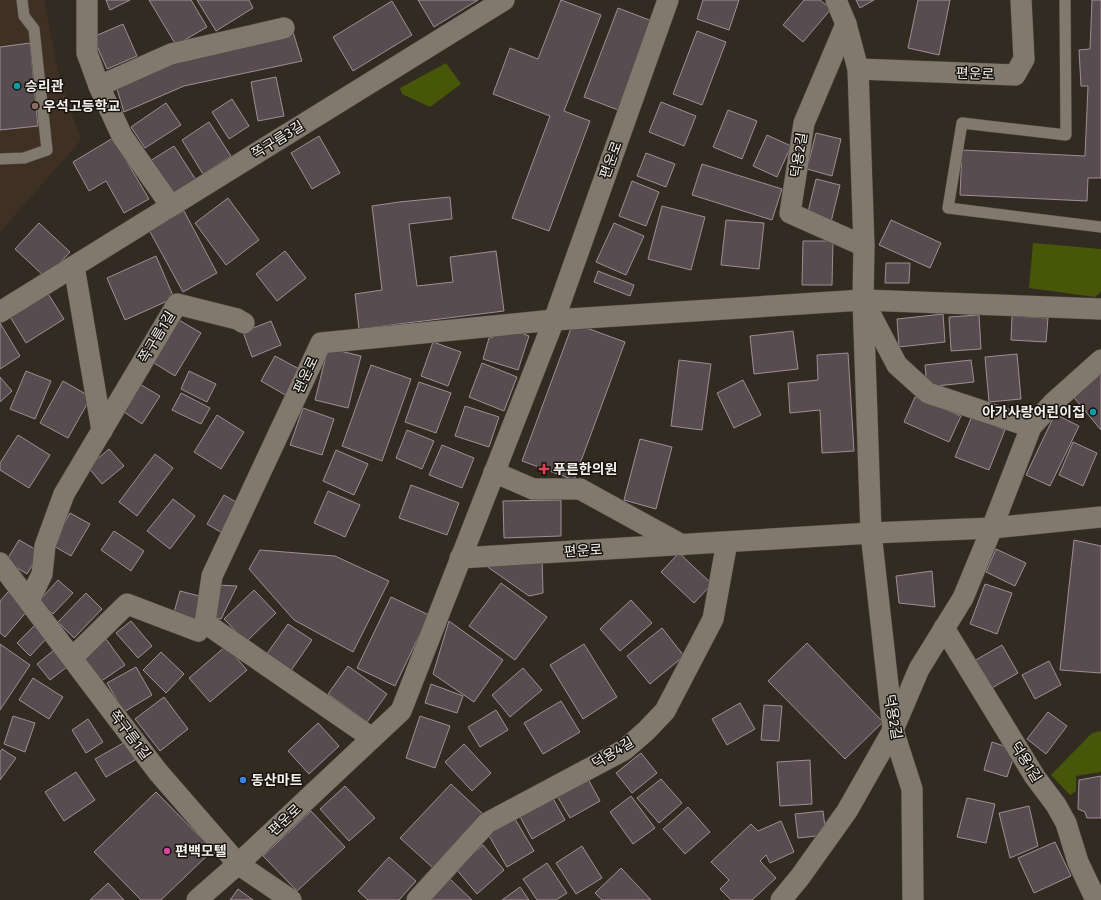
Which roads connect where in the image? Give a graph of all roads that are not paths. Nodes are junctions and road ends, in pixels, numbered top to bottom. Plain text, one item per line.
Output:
1 (22, 0) edge
2 (87, 0) edge
3 (504, 0) edge
4 (668, 0) edge
5 (836, 0) edge
6 (1021, 0) edge
7 (1065, 0) edge
8 (846, 24) junction
9 (284, 28) dead end
10 (858, 69) junction
11 (99, 86) junction
12 (0, 158) edge
13 (171, 206) junction
14 (1101, 227) edge
15 (864, 246) junction
16 (74, 266) junction
17 (863, 300) junction
18 (1101, 308) edge
19 (0, 312) edge
20 (554, 320) junction
21 (244, 323) dead end
22 (1101, 360) edge
23 (1031, 427) junction
24 (102, 431) junction
25 (494, 472) junction
26 (1101, 517) edge
27 (992, 528) junction
28 (871, 533) junction
29 (727, 542) junction
30 (682, 545) junction
31 (460, 558) junction
32 (0, 563) edge
33 (29, 600) junction
34 (205, 623) junction
35 (944, 628) junction
36 (72, 658) junction
37 (893, 730) junction
38 (372, 738) junction
39 (238, 864) junction
40 (197, 900) edge
41 (291, 900) edge
42 (417, 900) edge
43 (780, 900) edge
44 (913, 900) edge
45 (1096, 900) edge

1 - 12 lane
2 - 11 street
3 - 13 street, 쪽구름3길
4 - 20 street, 편운로
5 - 8 street, 덕용2길
6 - 10 street, 편운로
7 - 14 lane
8 - 10 street, 덕용2길
8 - 15 street, 덕용2길
9 - 11 street
10 - 15 street, 덕용2길
11 - 13 street
13 - 16 street
15 - 17 street, 덕용2길
16 - 19 street
16 - 24 street
17 - 18 street
17 - 20 street, 편운로
17 - 23 street, 덕용2길
17 - 28 street, 덕용2길
20 - 25 street, 편운로
20 - 34 street, 편운로
21 - 24 street, 쪽구름1길
22 - 23 street
23 - 27 street
24 - 33 street, 쪽구름1길
25 - 30 street
25 - 31 street, 편운로
26 - 27 street
27 - 28 street
27 - 35 street
28 - 29 street
28 - 37 street, 덕용2길
29 - 30 street, 편운로
29 - 42 street, 덕용4길
30 - 31 street, 편운로
31 - 38 street, 편운로
32 - 33 street, 쪽구름1길
33 - 36 street, 쪽구름1길
34 - 36 street
34 - 38 street
35 - 37 street
35 - 45 street, 덕용1길
36 - 39 street, 쪽구름1길
37 - 43 street
37 - 44 street, 덕용2길
38 - 39 street, 편운로
39 - 40 street, 편운로
39 - 41 street

